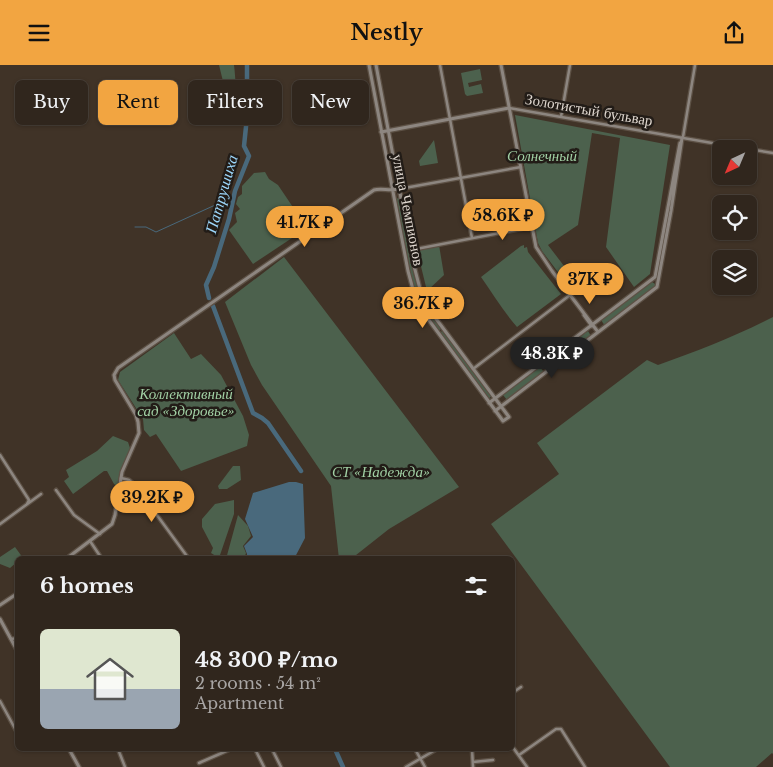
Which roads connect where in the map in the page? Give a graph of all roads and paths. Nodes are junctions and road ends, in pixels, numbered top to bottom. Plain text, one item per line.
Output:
1 (369, 65) edge
2 (376, 65) edge
3 (440, 65) edge
4 (502, 65) edge
5 (570, 65) edge
6 (695, 65) edge
7 (509, 108) junction
8 (561, 117) junction
9 (450, 119) junction
10 (388, 131) junction
11 (381, 132) junction
12 (682, 138) junction
13 (712, 143) edge
14 (758, 151) edge
15 (773, 153) edge
16 (521, 167) junction
17 (461, 179) junction
18 (399, 189) junction
19 (392, 191) junction
20 (531, 227) junction
21 (472, 238) junction
22 (411, 250) junction
23 (651, 281) junction
24 (657, 286) junction
25 (572, 297) junction
26 (592, 325) junction
27 (598, 332) junction
28 (473, 369) junction
29 (496, 398) junction
30 (489, 403) junction
31 (501, 406) junction
32 (495, 411) junction
33 (0, 455) edge
34 (121, 479) junction
35 (56, 490) dead end
36 (41, 494) dead end
37 (27, 504) junction
38 (0, 525) edge
39 (100, 534) junction
40 (90, 541) junction
41 (70, 556) edge
42 (100, 556) edge
43 (186, 556) edge
44 (15, 595) edge
45 (0, 605) edge
46 (0, 619) edge
47 (11, 639) junction
48 (15, 639) edge
49 (15, 646) edge
50 (521, 687) dead end
51 (515, 691) edge
52 (0, 701) edge
53 (15, 728) edge
54 (515, 750) edge
55 (70, 751) edge
56 (119, 751) edge
57 (226, 751) edge
58 (256, 751) edge
59 (273, 751) edge
60 (416, 751) edge
61 (434, 751) edge
62 (472, 751) edge
63 (519, 755) junction
64 (421, 759) junction
65 (493, 760) dead end
66 (473, 762) junction
67 (199, 763) dead end
68 (79, 767) edge
69 (125, 767) edge
70 (264, 767) edge
71 (281, 767) edge
72 (406, 767) edge
73 (425, 767) edge
74 (473, 767) edge
75 (527, 767) edge
76 (585, 767) edge

1 - 11 street, улица Чемпионов
2 - 10 street, улица Чемпионов
3 - 9 street
4 - 7 street
5 - 8 street
6 - 12 street
7 - 8 street, Золотистый бульвар
7 - 9 street, Золотистый бульвар
7 - 16 street
8 - 12 street, Золотистый бульвар
9 - 10 street, Золотистый бульвар
9 - 17 street
10 - 11 street, Золотистый бульвар
10 - 18 street, улица Чемпионов
11 - 19 street, улица Чемпионов
12 - 13 street, Золотистый бульвар
12 - 23 street
12 - 24 street
14 - 15 street, Золотистый бульвар
16 - 17 street
16 - 20 street
17 - 18 street
17 - 21 street
18 - 19 street
18 - 22 street, улица Чемпионов
19 - 30 street, улица Чемпионов
19 - 34 street
20 - 21 street
20 - 25 street
21 - 22 street
22 - 28 street, улица Чемпионов
23 - 24 street
23 - 26 street
24 - 27 street
25 - 26 street
25 - 28 street
26 - 27 street
26 - 29 street
27 - 31 street
28 - 29 street, улица Чемпионов
29 - 30 street
29 - 31 street, улица Чемпионов
30 - 32 street, улица Чемпионов
31 - 32 street
31 - 32 street, улица Чемпионов
33 - 37 street
34 - 39 street
34 - 43 street
35 - 39 street
36 - 37 street
37 - 38 street
39 - 40 street
40 - 41 street
40 - 42 street
44 - 45 street
46 - 47 street
47 - 48 street
47 - 49 street
50 - 51 street
52 - 53 street
54 - 63 street
55 - 68 street
56 - 69 street
57 - 67 street
58 - 70 street
59 - 71 street
60 - 64 street
61 - 64 street
62 - 66 street
63 - 75 street
63 - 76 street
64 - 72 street
64 - 73 street
65 - 66 street
66 - 74 street

